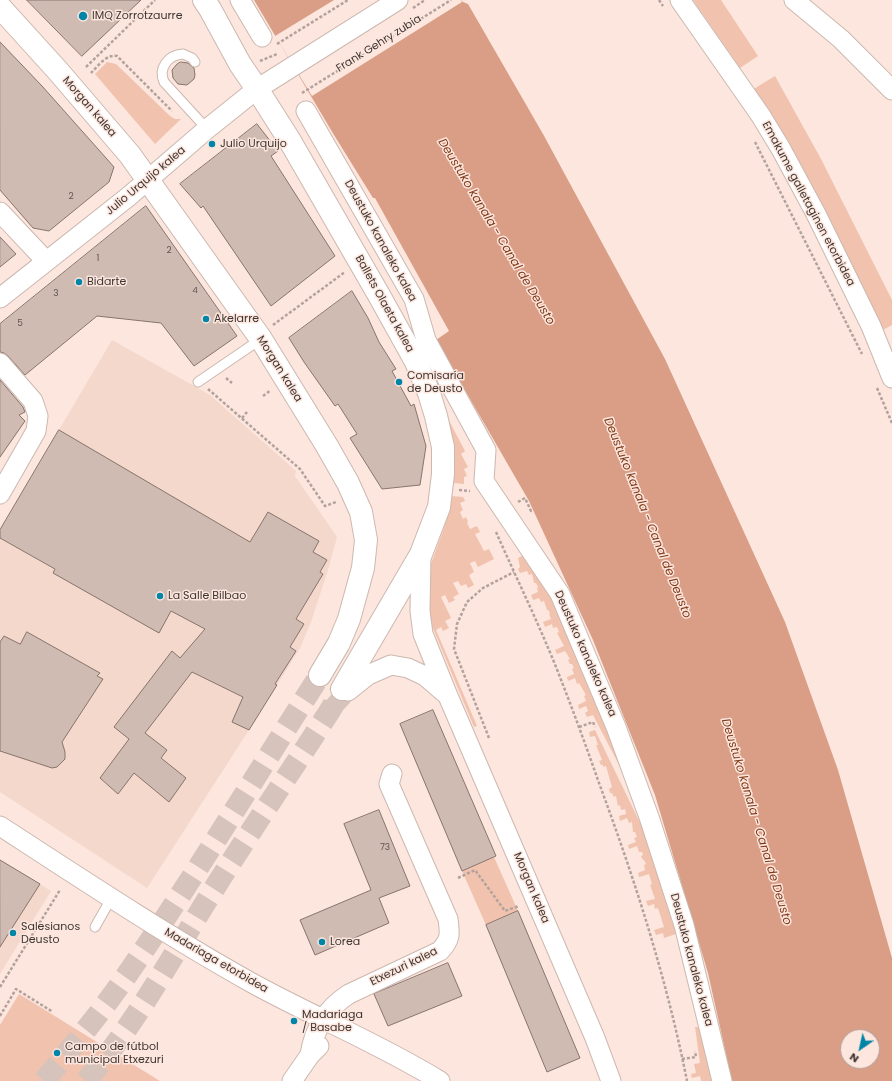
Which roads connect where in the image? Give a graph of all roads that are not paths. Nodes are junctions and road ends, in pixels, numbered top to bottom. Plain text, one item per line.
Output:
1 (204, 0) edge
2 (240, 0) edge
3 (398, 0) edge
4 (794, 0) edge
5 (672, 3) edge
6 (0, 7) edge
7 (271, 40) road end
8 (196, 62) dead end
9 (257, 88) junction
10 (892, 90) edge
11 (306, 111) dead end
12 (207, 129) junction
13 (148, 180) junction
14 (0, 212) edge
15 (46, 261) junction
16 (0, 298) edge
17 (265, 334) junction
18 (0, 362) edge
19 (198, 382) road end
20 (884, 383) edge
21 (0, 494) edge
22 (421, 554) junction
23 (377, 630) joint
24 (320, 675) tunnel mouth
25 (345, 690) joint
26 (448, 696) junction
27 (392, 774) dead end
28 (0, 826) edge
29 (112, 897) junction
30 (95, 927) dead end
31 (322, 1020) junction
32 (344, 1031) junction
33 (310, 1055) junction
34 (292, 1081) edge
35 (440, 1081) edge
36 (611, 1081) edge
37 (722, 1081) edge

1 - 9 main road, Ballets Olaeta kalea
2 - 7 street
3 - 9 street, Julio Urquijo kalea
4 - 10 street
5 - 20 street, Emakume galletaginen etorbidea
6 - 13 main road, Morgan kalea
8 - 12 lane
9 - 12 street, Julio Urquijo kalea
9 - 22 main road, Ballets Olaeta kalea
11 - 37 street, Deustuko kanaleko kalea
12 - 13 street, Julio Urquijo kalea
13 - 15 street, Julio Urquijo kalea
13 - 17 main road, Morgan kalea
14 - 15 street
15 - 16 street, Julio Urquijo kalea
17 - 19 lane
17 - 24 main road, Morgan kalea
18 - 21 street
22 - 23 main road, Ballets Olaeta kalea
22 - 26 street, Morgan kalea
23 - 25 main road, Morgan kalea
25 - 26 street, Morgan kalea
26 - 36 street, Morgan kalea
27 - 31 street, Etxezuri kalea
28 - 29 street, Madariaga etorbidea
29 - 30 lane
29 - 31 street, Madariaga etorbidea
31 - 32 street, Madariaga etorbidea
31 - 33 street, Etxezuri kalea
32 - 33 street, Etxezuri kalea
32 - 35 street, Madariaga etorbidea
33 - 34 street, Etxezuri kalea

